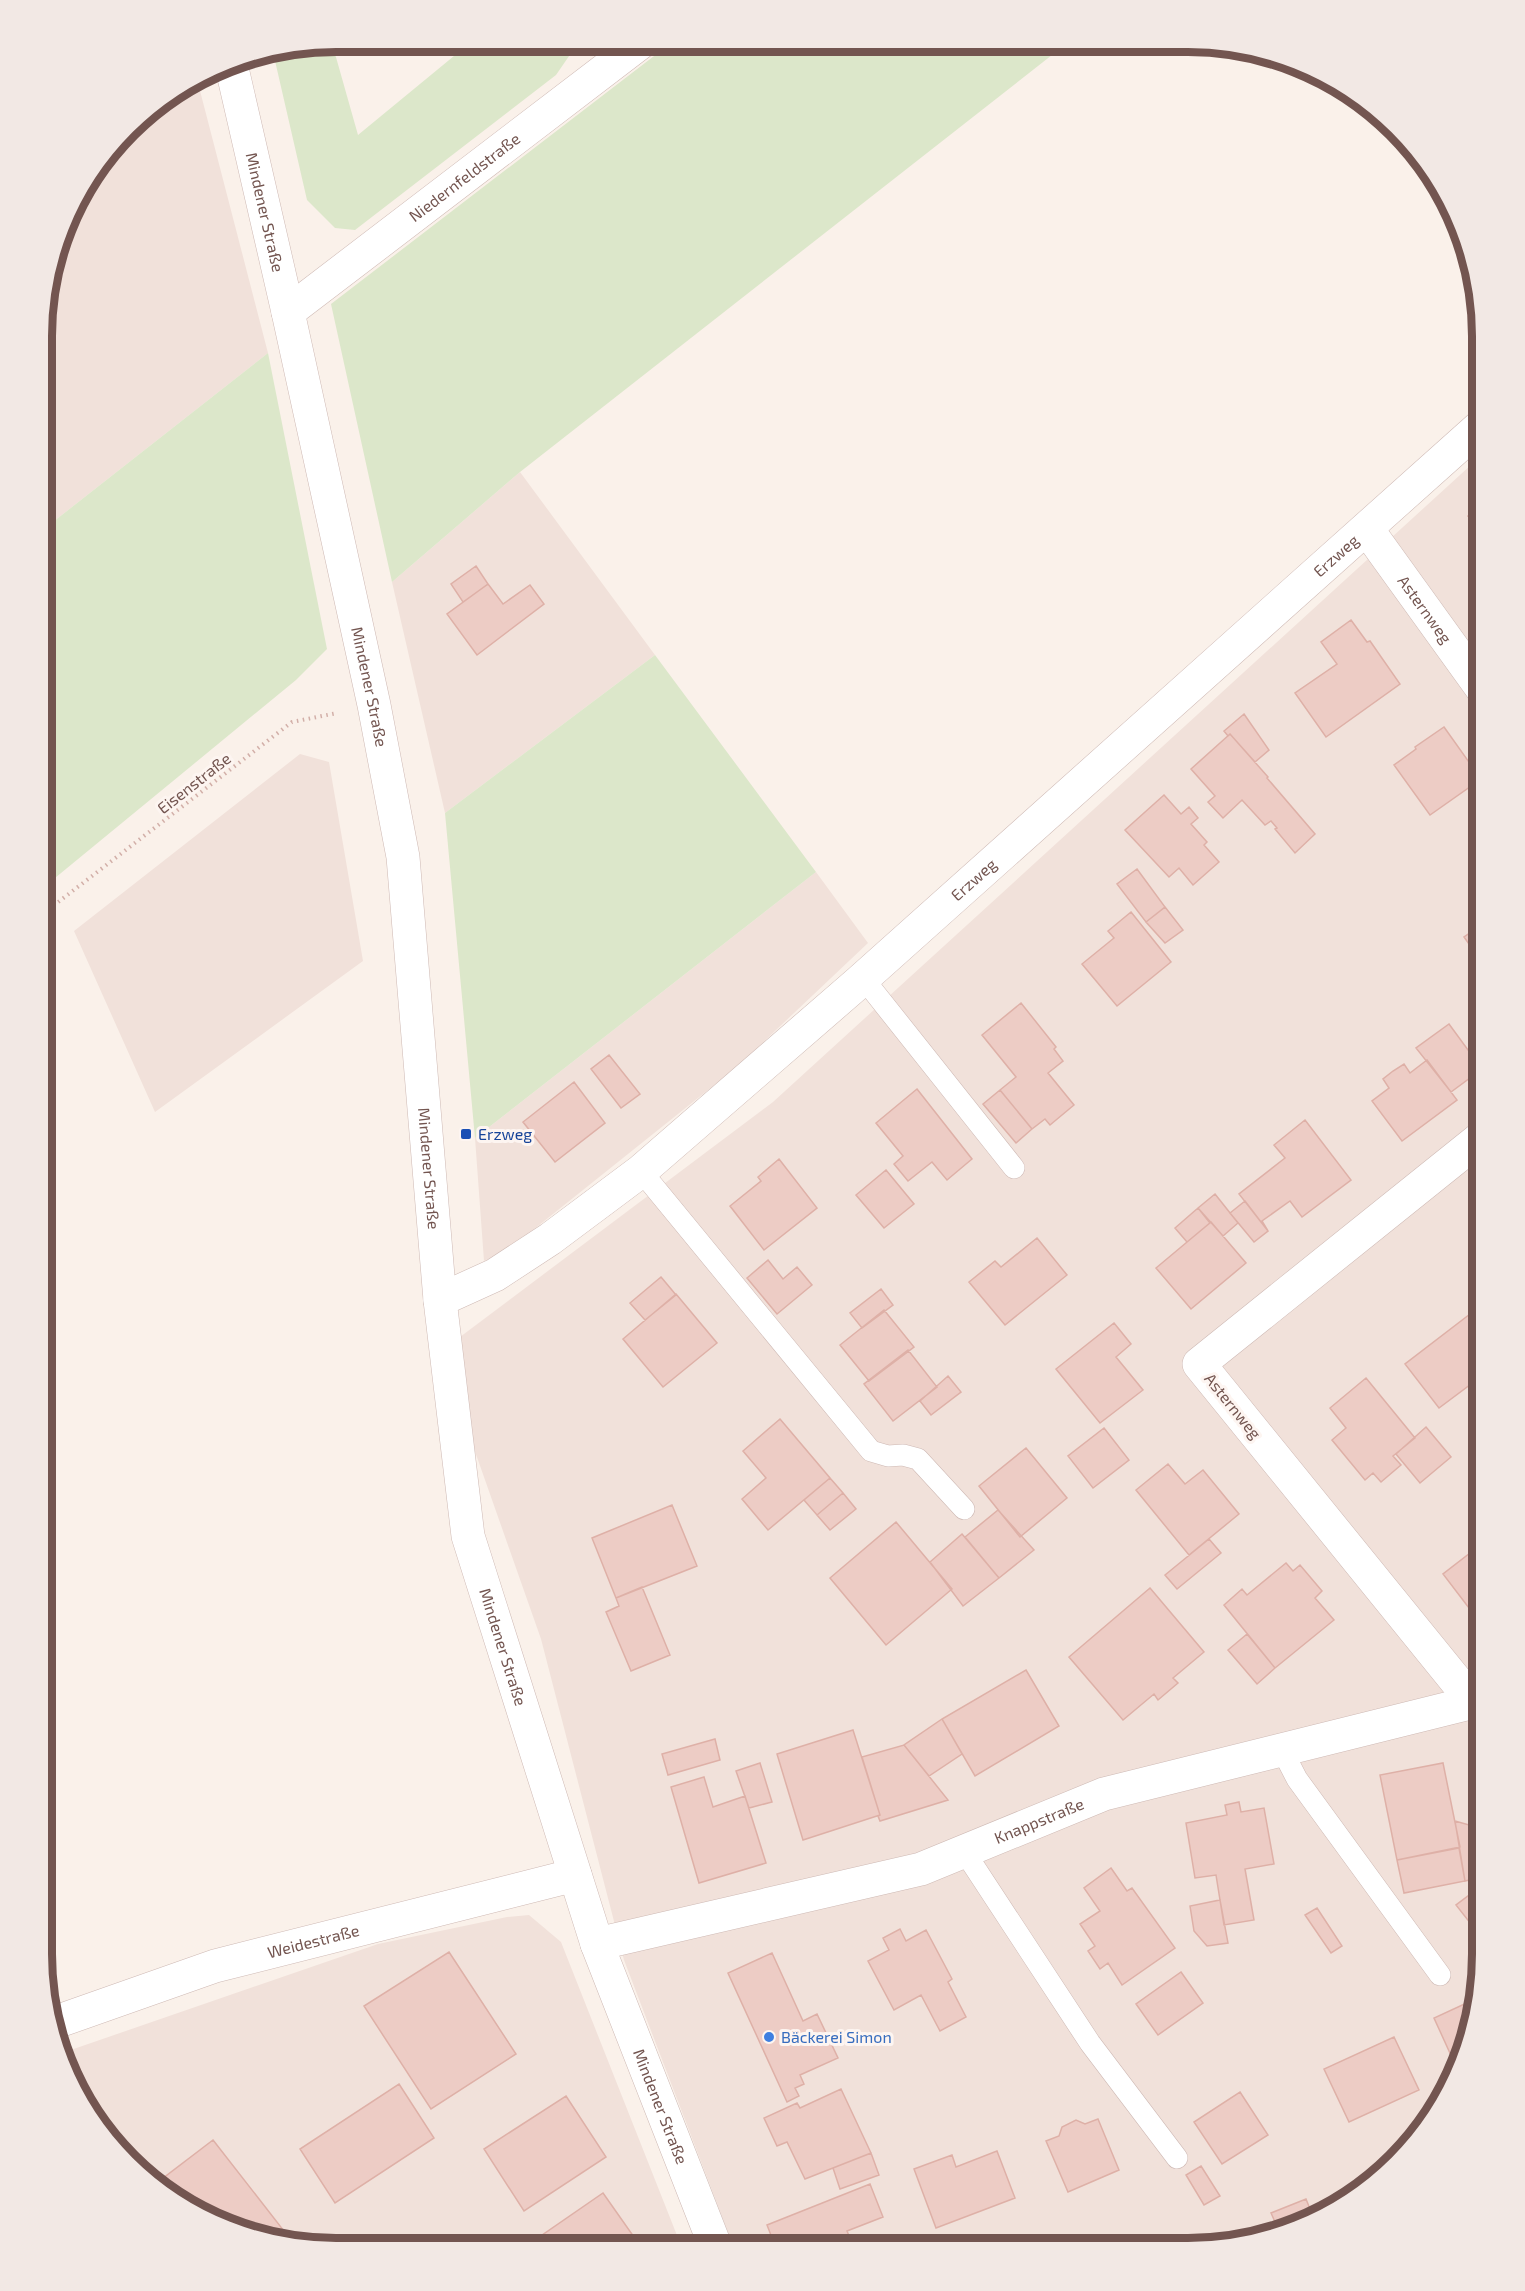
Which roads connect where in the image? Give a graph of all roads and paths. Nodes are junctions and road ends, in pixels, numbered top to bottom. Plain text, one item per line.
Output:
1 (628, 52) edge
2 (233, 72) edge
3 (288, 312) junction
4 (1472, 434) edge
5 (1367, 529) junction
6 (1472, 675) edge
7 (374, 705) junction
8 (52, 907) edge
9 (863, 978) junction
10 (1472, 1145) edge
11 (1014, 1168) dead end
12 (641, 1171) junction
13 (440, 1300) junction
14 (964, 1509) dead end
15 (1472, 1695) edge
16 (1472, 1703) edge
17 (1282, 1750) junction
18 (964, 1851) junction
19 (575, 1875) junction
20 (597, 1944) junction
21 (1440, 1975) dead end
22 (60, 2020) edge
23 (1177, 2158) dead end
24 (712, 2238) edge

1 - 3 street, Niedernfeldstraße
2 - 3 street, Mindener Straße
3 - 7 street, Mindener Straße
4 - 5 street, Erzweg
5 - 6 street, Asternweg
5 - 9 street, Erzweg
7 - 8 path, Eisenstraße
7 - 13 street, Mindener Straße
9 - 11 lane
9 - 12 street, Erzweg
10 - 15 street, Asternweg
12 - 13 street, Erzweg
12 - 14 lane
13 - 19 street, Mindener Straße
16 - 17 street, Knappstraße
17 - 18 street, Knappstraße
17 - 21 lane
18 - 20 street, Knappstraße
18 - 23 lane
19 - 20 street, Mindener Straße
19 - 22 street, Weidestraße
20 - 24 street, Mindener Straße

